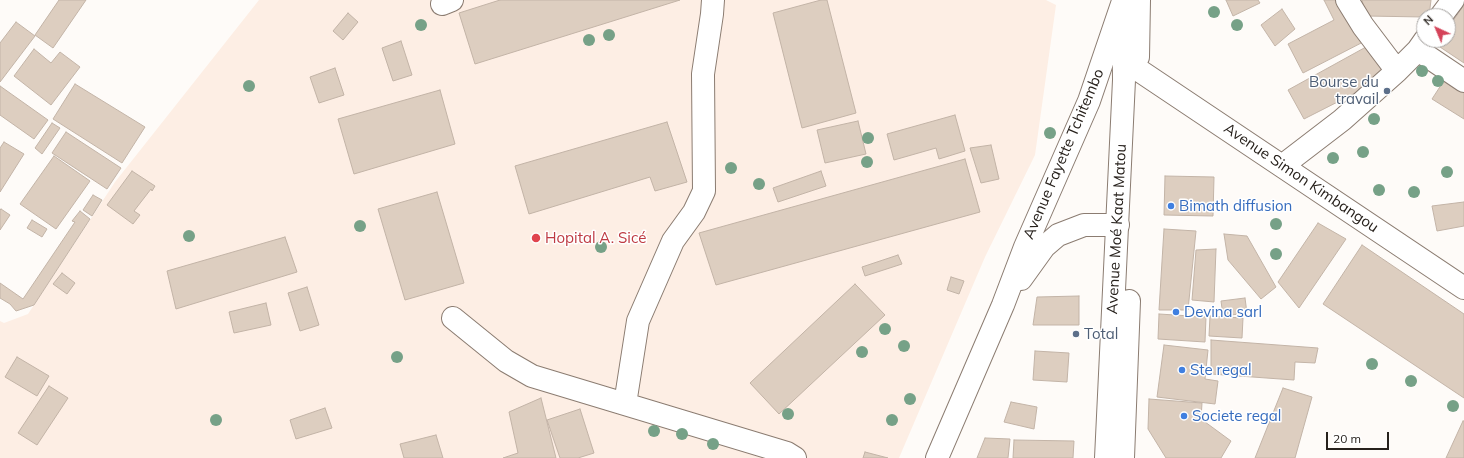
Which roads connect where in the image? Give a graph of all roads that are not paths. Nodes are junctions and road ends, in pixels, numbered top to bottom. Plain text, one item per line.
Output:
1 (713, 0) edge
2 (1347, 0) edge
3 (1128, 1) edge
4 (1419, 48) edge
5 (1426, 48) edge
6 (1137, 69) junction
7 (1397, 72) junction
8 (1464, 81) edge
9 (1282, 166) junction
10 (1118, 225) junction
11 (1464, 288) edge
12 (1003, 305) junction
13 (453, 318) dead end
14 (625, 404) junction
15 (795, 458) edge
16 (937, 458) edge
17 (1106, 458) edge
18 (1123, 458) edge

1 - 14 street
2 - 7 street
3 - 6 street, Avenue Moé Kaat Matou
3 - 10 street, Avenue Moé Kaat Matou
3 - 12 street, Avenue Fayette Tchitembo
4 - 7 street
5 - 8 street
6 - 9 street, Avenue Simon Kimbangou
6 - 18 street, Avenue Moé Kaat Matou
7 - 9 street
9 - 11 street, Avenue Simon Kimbangou
10 - 12 street, Avenue Fayette Tchitembo
10 - 17 street, Avenue Moé Kaat Matou
12 - 16 street, Avenue Fayette Tchitembo
13 - 14 street
14 - 15 street

